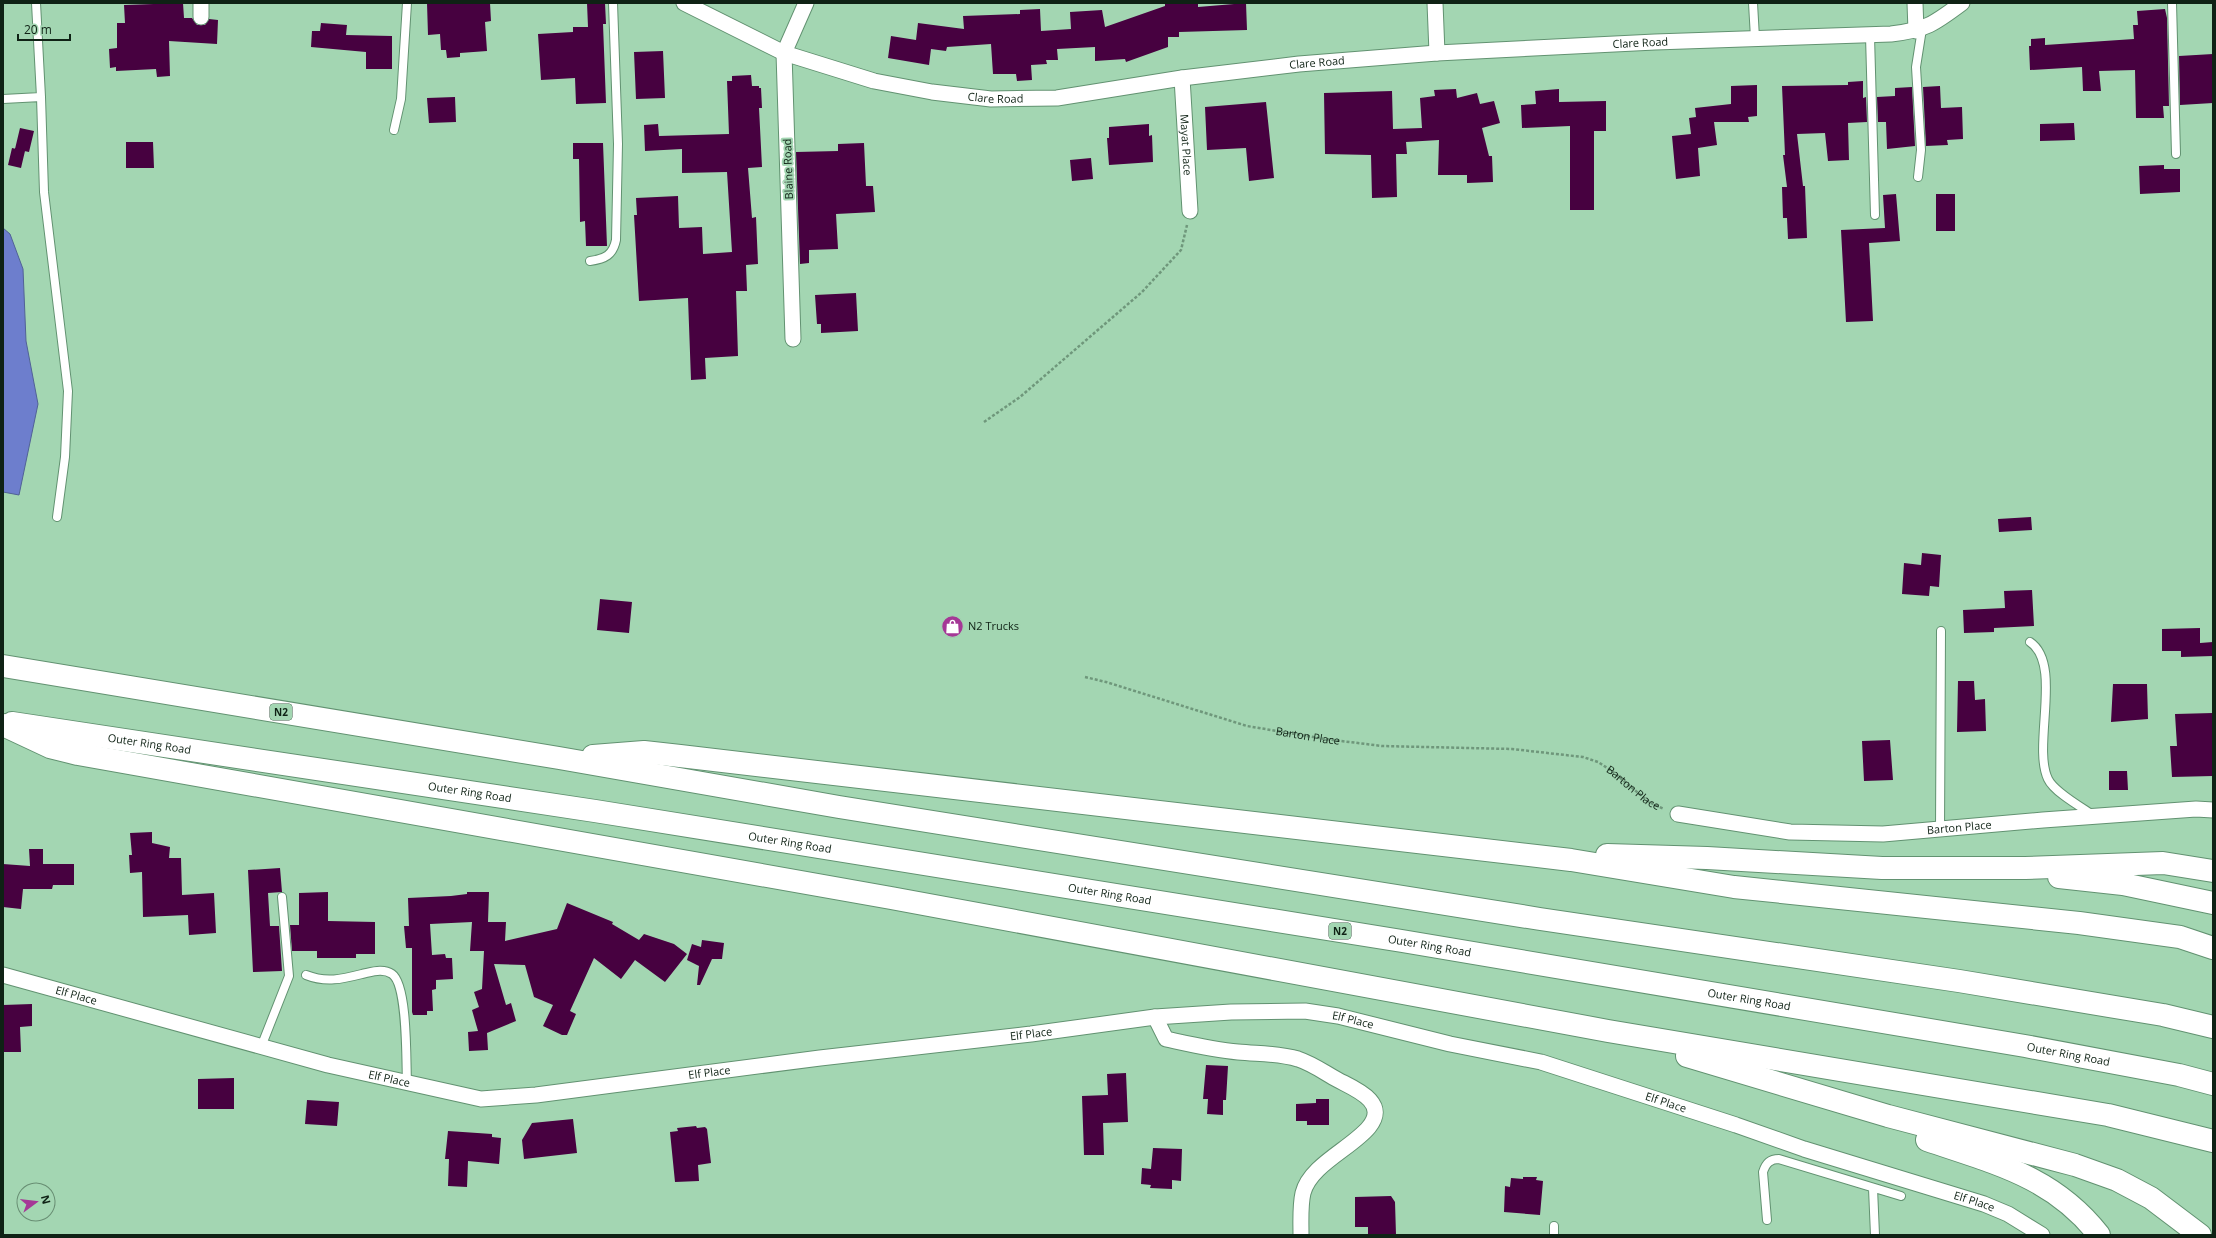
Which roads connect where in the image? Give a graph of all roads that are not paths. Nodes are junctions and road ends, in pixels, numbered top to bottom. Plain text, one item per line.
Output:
1 (36, 3) edge
2 (407, 3) edge
3 (613, 3) edge
4 (684, 3) edge
5 (806, 3) edge
6 (1435, 3) edge
7 (1753, 3) edge
8 (1915, 3) edge
9 (1962, 3) edge
10 (2172, 3) edge
11 (1919, 30) junction
12 (1870, 36) junction
13 (1755, 38) junction
14 (784, 53) junction
15 (1437, 54) junction
16 (1182, 78) junction
17 (3, 98) edge
18 (41, 98) junction
19 (394, 130) dead end
20 (2176, 154) dead end
21 (1918, 177) dead end
22 (1190, 211) road end
23 (1875, 215) dead end
24 (590, 261) dead end
25 (793, 340) dead end
26 (57, 517) dead end
27 (1941, 631) dead end
28 (2030, 642) dead end
29 (3, 666) edge
30 (3, 721) edge
31 (3, 725) edge
32 (559, 758) junction
33 (2213, 810) edge
34 (1678, 814) road end
35 (2094, 816) junction
36 (1940, 830) junction
37 (1571, 860) junction
38 (2025, 868) junction
39 (2213, 871) edge
40 (282, 897) dead end
41 (2213, 903) edge
42 (2213, 948) edge
43 (3, 974) edge
44 (306, 976) dead end
45 (1155, 1017) junction
46 (2213, 1027) edge
47 (1608, 1031) junction
48 (261, 1047) junction
49 (1772, 1082) junction
50 (407, 1084) junction
51 (2213, 1084) edge
52 (2213, 1141) edge
53 (1804, 1149) junction
54 (1802, 1166) junction
55 (1873, 1188) junction
56 (1901, 1196) dead end
57 (1767, 1220) dead end
58 (1554, 1226) dead end
59 (2197, 1232) edge
60 (1302, 1235) edge
61 (1554, 1235) edge
62 (1875, 1235) edge
63 (2042, 1235) edge
64 (2099, 1235) edge

1 - 18 lane
2 - 19 lane
3 - 24 lane
4 - 14 street, Clare Road
5 - 14 street, Blaine Road
6 - 15 street
7 - 13 lane
8 - 11 street
9 - 11 street, Clare Road
10 - 20 lane
11 - 12 street, Clare Road
11 - 21 lane
12 - 13 street, Clare Road
12 - 23 lane
13 - 15 street, Clare Road
14 - 16 street, Clare Road
14 - 25 street, Blaine Road
15 - 16 street, Clare Road
16 - 22 street, Mayat Place
17 - 18 lane
18 - 26 lane
27 - 36 lane
28 - 35 lane
29 - 32 highway, N2
30 - 51 highway, Outer Ring Road / N2
31 - 47 highway
32 - 37 highway
32 - 46 highway, N2
33 - 35 street, Barton Place
34 - 36 street, Barton Place
35 - 36 street, Barton Place
37 - 38 highway
37 - 42 highway
38 - 39 highway
38 - 41 highway
40 - 48 lane
43 - 48 street, Elf Place
44 - 50 lane
45 - 50 street, Elf Place
45 - 53 street, Elf Place
45 - 60 street
47 - 49 highway
47 - 52 highway
48 - 50 street, Elf Place
49 - 59 highway
49 - 64 highway
53 - 54 lane
53 - 63 street, Elf Place
54 - 55 lane
54 - 57 lane
55 - 56 lane
55 - 62 lane
58 - 61 lane

